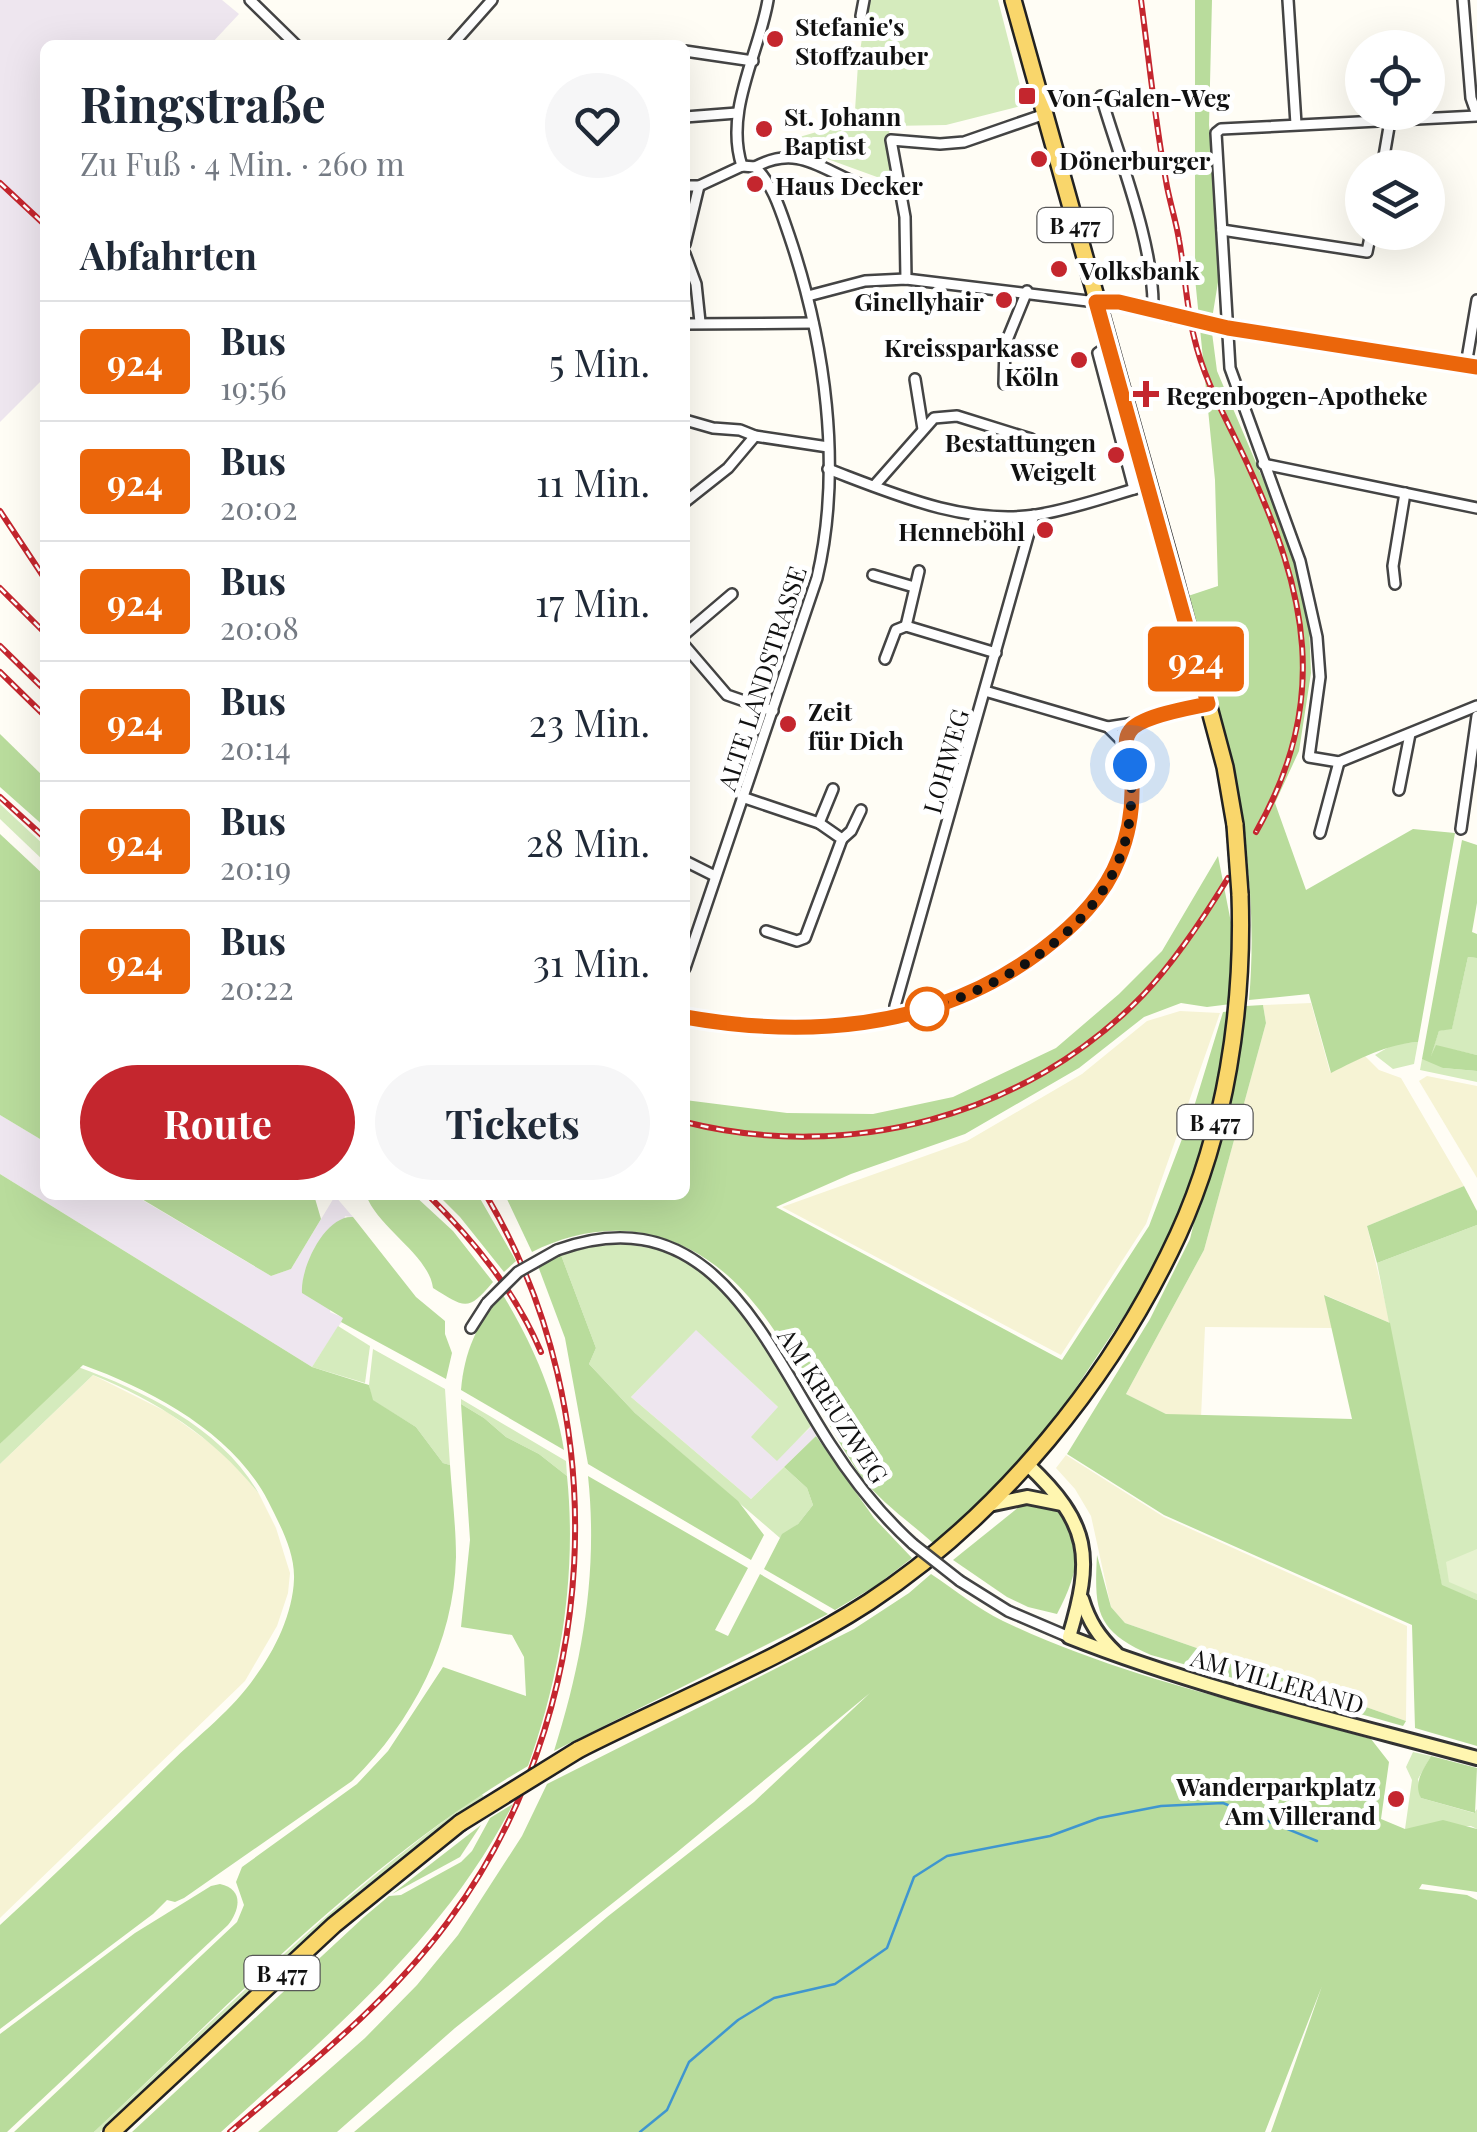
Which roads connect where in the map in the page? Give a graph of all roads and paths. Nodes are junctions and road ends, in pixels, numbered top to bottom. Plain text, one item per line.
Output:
1 (250, 0) edge
2 (492, 0) edge
3 (768, 0) edge
4 (864, 0) edge
5 (1013, 0) edge
6 (1288, 0) edge
7 (1462, 0) edge
8 (861, 16) dead end
9 (291, 40) edge
10 (456, 40) edge
11 (690, 52) edge
12 (753, 60) junction
13 (1101, 96) dead end
14 (737, 113) junction
15 (1045, 114) junction
16 (1477, 115) edge
17 (690, 117) edge
18 (1445, 117) edge
19 (1345, 122) edge
20 (1296, 124) junction
21 (742, 166) junction
22 (755, 166) junction
23 (900, 184) junction
24 (690, 186) edge
25 (699, 186) junction
26 (690, 223) edge
27 (1222, 230) junction
28 (1345, 249) edge
29 (690, 268) edge
30 (906, 278) junction
31 (1027, 291) junction
32 (808, 296) junction
33 (1477, 300) edge
34 (1096, 302) junction
35 (1152, 310) junction
36 (1176, 318) dead end
37 (700, 322) junction
38 (1198, 322) dead end
39 (690, 323) edge
40 (812, 323) junction
41 (1228, 328) junction
42 (1471, 366) edge
43 (915, 379) dead end
44 (1004, 384) dead end
45 (690, 421) edge
46 (923, 429) junction
47 (755, 436) junction
48 (1031, 439) dead end
49 (828, 447) junction
50 (1263, 464) junction
51 (828, 469) junction
52 (874, 486) junction
53 (1141, 487) junction
54 (1405, 493) junction
55 (690, 498) edge
56 (1477, 508) edge
57 (1034, 515) junction
58 (918, 571) dead end
59 (874, 575) dead end
60 (1395, 584) dead end
61 (914, 587) junction
62 (732, 594) dead end
63 (906, 626) junction
64 (690, 630) edge
65 (690, 652) edge
66 (996, 654) junction
67 (886, 659) dead end
68 (985, 691) junction
69 (1208, 704) junction
70 (1477, 706) edge
71 (772, 711) junction
72 (1477, 716) edge
73 (1140, 722) junction
74 (1108, 727) junction
75 (1410, 734) junction
76 (1128, 749) junction
77 (1339, 762) junction
78 (833, 790) dead end
79 (1399, 790) dead end
80 (742, 797) junction
81 (861, 810) dead end
82 (819, 823) junction
83 (1461, 829) dead end
84 (1320, 832) dead end
85 (842, 839) junction
86 (690, 864) edge
87 (715, 876) junction
88 (766, 931) dead end
89 (690, 953) edge
90 (897, 1017) junction
91 (690, 1018) edge
92 (471, 1328) dead end
93 (1028, 1464) junction
94 (1065, 1504) junction
95 (986, 1507) junction
96 (1081, 1597) junction
97 (1069, 1637) junction
98 (1120, 1657) junction
99 (1477, 1758) edge
100 (112, 2132) edge

1 - 9 street
2 - 10 street
3 - 12 street
4 - 8 street
5 - 15 main road, B 477
6 - 20 street
7 - 16 street
11 - 12 street
12 - 14 street
13 - 35 street
14 - 17 street
14 - 21 street
15 - 23 street
15 - 34 main road, B 477
16 - 18 street
19 - 20 street
20 - 27 street
21 - 22 street
21 - 25 street
22 - 23 street
22 - 32 street, ALTE LANDSTRASSE
23 - 30 street
24 - 25 street
25 - 26 street
27 - 28 street
27 - 41 street
29 - 37 street
30 - 31 street
30 - 32 street
31 - 34 street
31 - 44 street
32 - 40 street, ALTE LANDSTRASSE
33 - 42 street
34 - 35 main road
34 - 53 main road, B 477
35 - 36 main road
37 - 39 street
37 - 40 street
38 - 41 main road
40 - 49 street, ALTE LANDSTRASSE
41 - 42 main road
41 - 50 street
43 - 46 street
45 - 47 street
46 - 48 street
46 - 52 street
47 - 49 street
47 - 55 street
49 - 51 street, ALTE LANDSTRASSE
50 - 54 street
50 - 77 street
51 - 52 street
51 - 71 street, ALTE LANDSTRASSE
52 - 57 street
53 - 57 street
53 - 69 main road, B 477
54 - 56 street
54 - 60 street
57 - 66 street, LOHWEG
58 - 61 street
59 - 61 street
61 - 63 street
62 - 64 street
63 - 66 street
63 - 67 street
65 - 71 street
66 - 68 street, LOHWEG
68 - 74 street
68 - 90 street, LOHWEG
69 - 73 street
69 - 93 main road, B 477, bridge
70 - 75 street
71 - 80 street, ALTE LANDSTRASSE
72 - 83 street
73 - 74 street
73 - 76 street
74 - 76 street
75 - 77 street
75 - 79 street
76 - 90 street
77 - 84 street
78 - 82 street
80 - 82 street
80 - 87 street, ALTE LANDSTRASSE
81 - 85 street
82 - 85 street
85 - 88 street
86 - 87 street
87 - 89 street, ALTE LANDSTRASSE
90 - 91 street
92 - 97 street, AM KREUZWEG, bridge
93 - 94 main road
93 - 95 main road, B 477
94 - 95 main road
94 - 96 main road
95 - 100 main road, B 477, bridge
96 - 97 main road
96 - 98 main road
97 - 98 main road, AM VILLERAND
98 - 99 main road, AM VILLERAND

